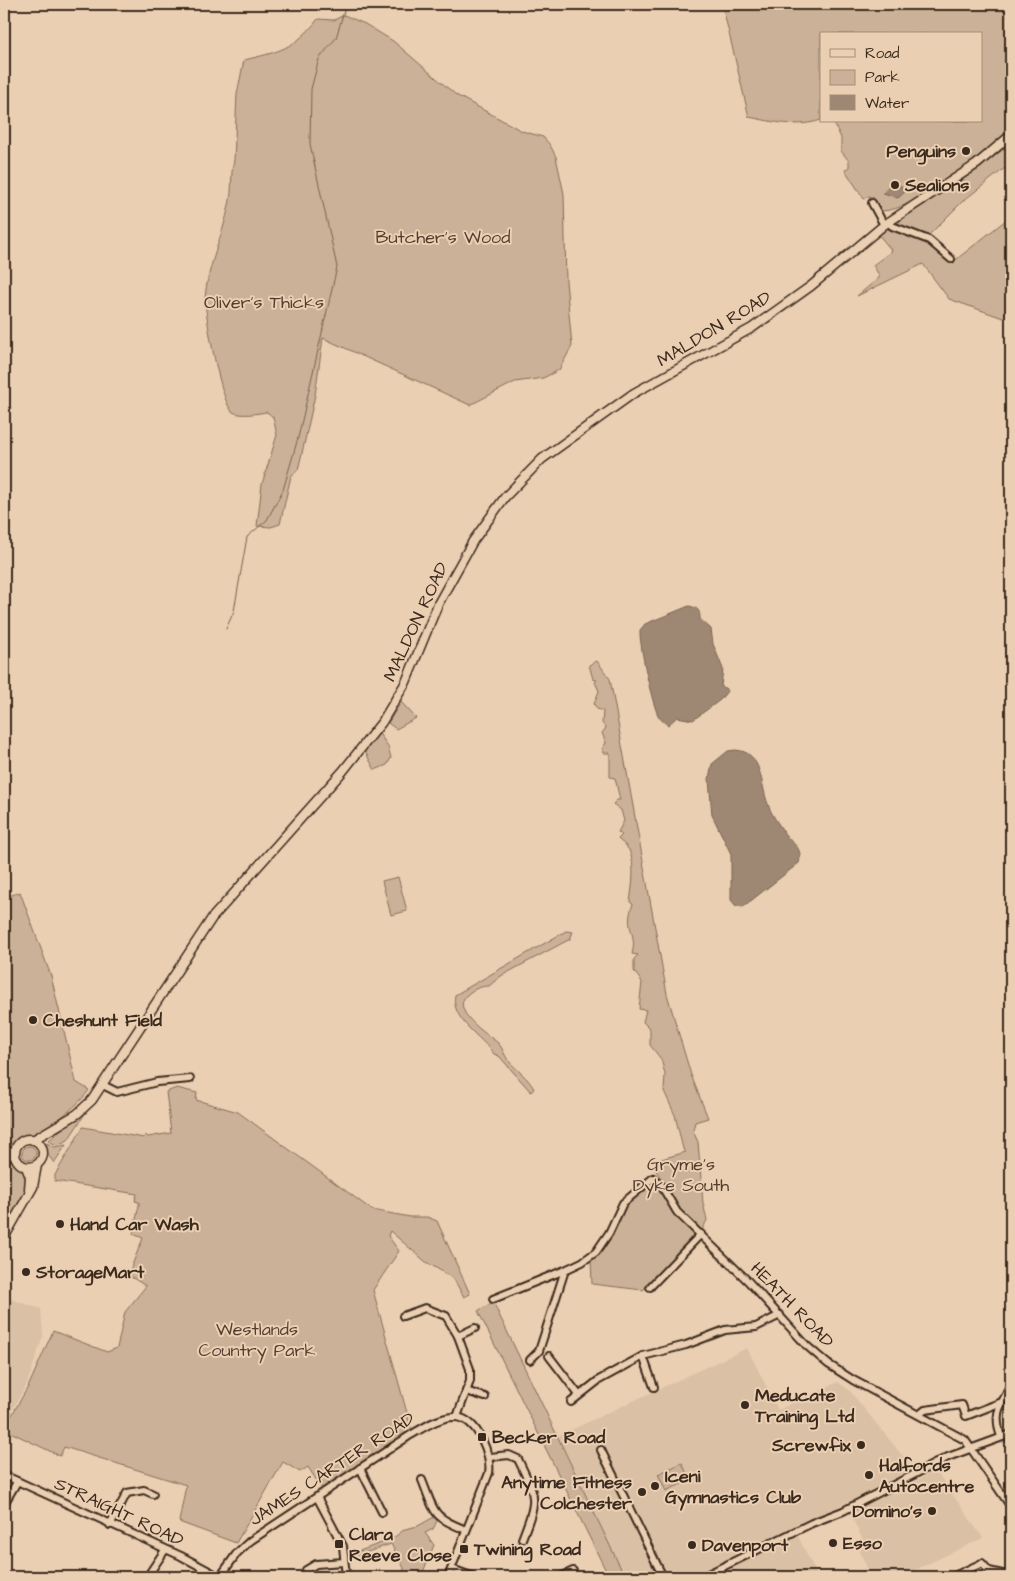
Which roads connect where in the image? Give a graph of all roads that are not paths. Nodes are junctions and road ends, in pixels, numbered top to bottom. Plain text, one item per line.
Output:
1 (1011, 135) edge
2 (872, 203) dead end
3 (886, 223) junction
4 (951, 259) dead end
5 (190, 1079) dead end
6 (102, 1085) junction
7 (58, 1127) junction
8 (34, 1140) junction
9 (41, 1146) junction
10 (4, 1152) edge
11 (15, 1155) junction
12 (37, 1164) junction
13 (26, 1167) junction
14 (29, 1194) junction
15 (702, 1234) junction
16 (4, 1238) edge
17 (565, 1270) junction
18 (650, 1287) dead end
19 (492, 1299) dead end
20 (780, 1315) junction
21 (403, 1316) dead end
22 (475, 1328) dead end
23 (458, 1336) junction
24 (549, 1356) dead end
25 (644, 1356) junction
26 (530, 1360) dead end
27 (1011, 1385) edge
28 (654, 1387) dead end
29 (466, 1391) junction
30 (579, 1395) junction
31 (485, 1397) dead end
32 (570, 1402) dead end
33 (1002, 1402) junction
34 (920, 1414) junction
35 (457, 1417) junction
36 (1011, 1434) edge
37 (1001, 1437) junction
38 (971, 1447) junction
39 (601, 1450) dead end
40 (490, 1457) junction
41 (360, 1468) junction
42 (4, 1475) edge
43 (422, 1480) dead end
44 (17, 1482) junction
45 (153, 1494) dead end
46 (317, 1497) junction
47 (4, 1504) edge
48 (1011, 1507) edge
49 (382, 1512) dead end
50 (110, 1524) junction
51 (466, 1530) junction
52 (522, 1538) dead end
53 (165, 1550) junction
54 (344, 1562) junction
55 (452, 1569) junction
56 (306, 1570) dead end
57 (573, 1571) dead end
58 (1011, 1576) edge
59 (147, 1577) edge
60 (220, 1577) edge
61 (346, 1577) edge
62 (448, 1577) edge
63 (474, 1577) edge
64 (560, 1577) edge
65 (663, 1577) edge
66 (702, 1577) edge
67 (952, 1577) edge

1 - 3 main road, MALDON ROAD
2 - 3 street
3 - 4 street
3 - 6 main road, MALDON ROAD
5 - 6 street
6 - 7 main road, MALDON ROAD
7 - 8 main road, MALDON ROAD
7 - 9 main road, MALDON ROAD
8 - 9 main road
8 - 11 main road
9 - 12 main road
10 - 11 street
11 - 13 main road
12 - 13 main road
12 - 14 main road
13 - 14 main road
14 - 16 main road
15 - 17 street, HEATH ROAD
15 - 18 street
15 - 20 street, HEATH ROAD
17 - 19 street
17 - 26 street
20 - 25 street
20 - 34 street, HEATH ROAD
21 - 23 street
22 - 23 street
23 - 29 street
24 - 30 street
25 - 28 street
25 - 30 street
27 - 33 street
29 - 31 street
29 - 35 street
30 - 32 street
33 - 34 street
33 - 37 street
34 - 38 street, HEATH ROAD
35 - 40 street
35 - 41 street, JAMES CARTER ROAD
36 - 37 street
37 - 38 street
38 - 48 street, HEATH ROAD
38 - 66 street
39 - 65 street
40 - 51 street
40 - 52 street
41 - 46 street, JAMES CARTER ROAD
41 - 49 street
42 - 44 street, STRAIGHT ROAD
43 - 51 street
44 - 47 street
44 - 50 street, STRAIGHT ROAD
45 - 50 street
46 - 54 street
46 - 60 street, JAMES CARTER ROAD
50 - 53 street, STRAIGHT ROAD
51 - 55 street
53 - 59 street
53 - 60 street, STRAIGHT ROAD
54 - 56 street
54 - 61 street
55 - 62 street
55 - 63 street
57 - 64 street
58 - 67 street

